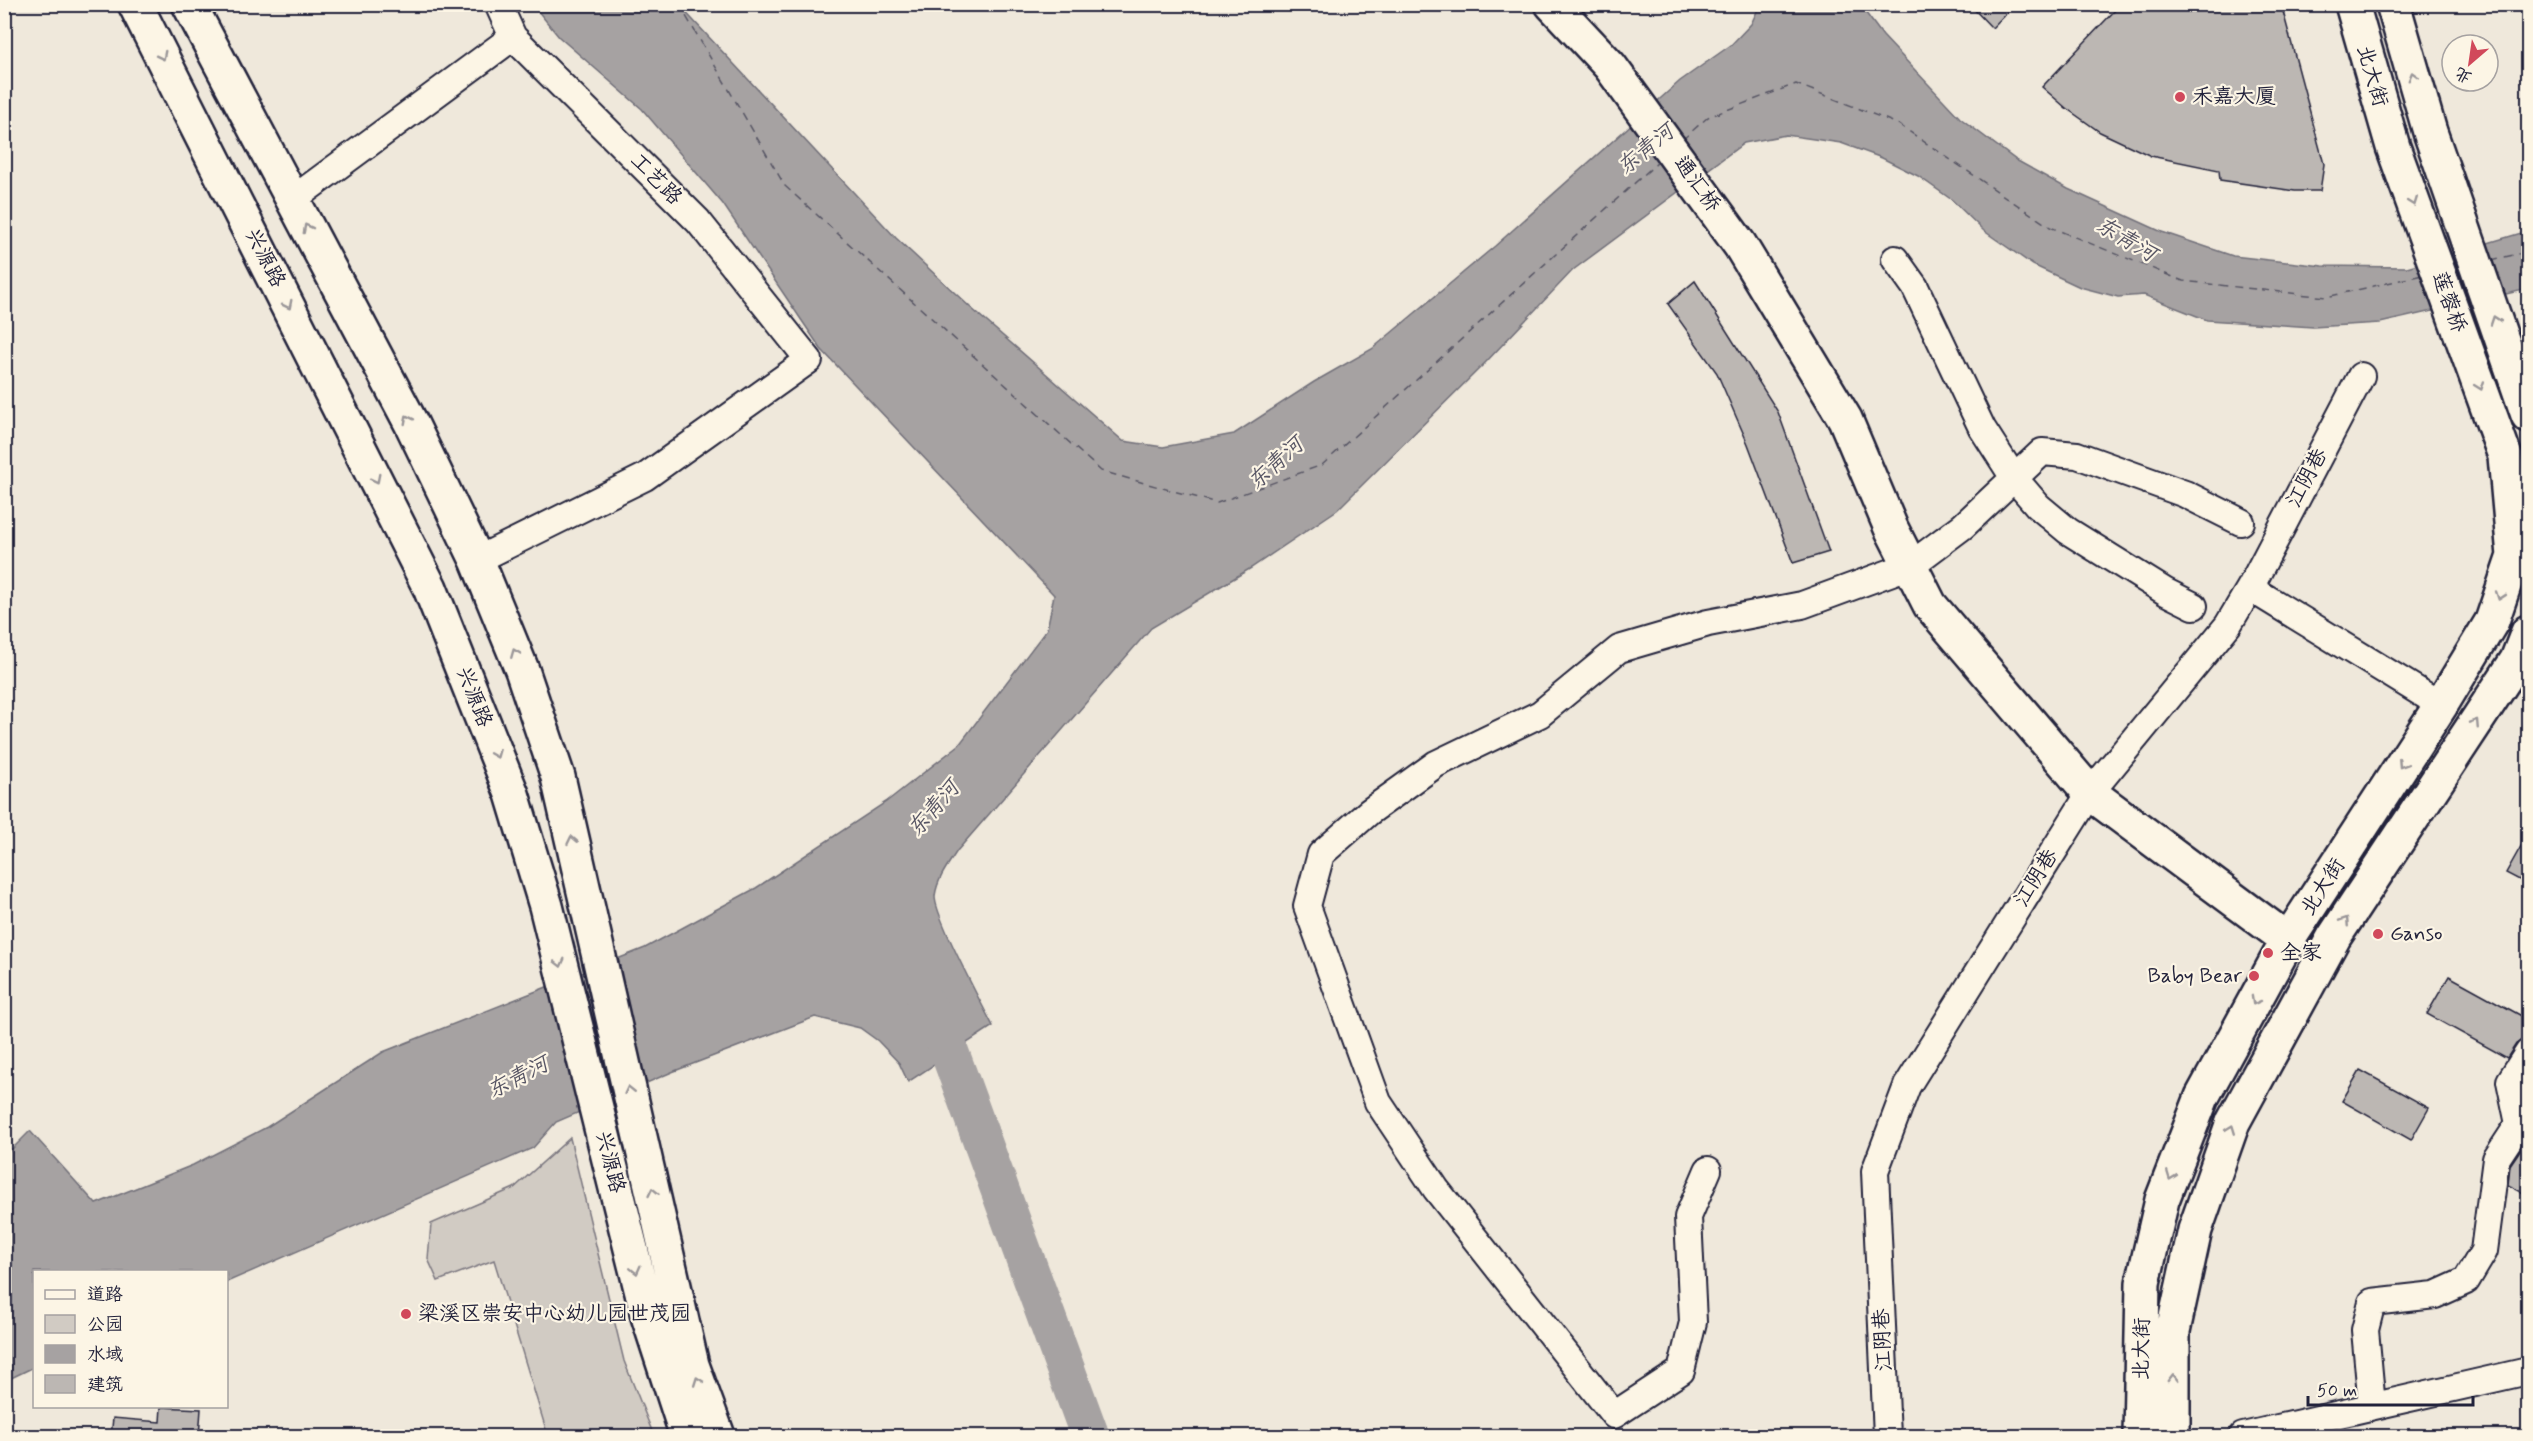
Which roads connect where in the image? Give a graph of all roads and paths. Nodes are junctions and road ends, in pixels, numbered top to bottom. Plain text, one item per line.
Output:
1 (135, 4) edge
2 (189, 4) edge
3 (498, 4) edge
4 (1552, 4) edge
5 (2352, 4) edge
6 (2393, 4) edge
7 (513, 36) junction
8 (2430, 132) joint
9 (2393, 147) joint
10 (292, 200) junction
11 (1894, 259) dead end
12 (2361, 376) dead end
13 (2529, 415) edge
14 (2505, 456) joint
15 (2014, 478) junction
16 (2241, 522) dead end
17 (2521, 554) edge
18 (477, 560) junction
19 (1911, 565) junction
20 (2250, 588) junction
21 (2194, 606) dead end
22 (2529, 632) edge
23 (2441, 705) junction
24 (2090, 793) junction
25 (2288, 940) junction
26 (2529, 1053) edge
27 (1708, 1170) dead end
28 (2529, 1371) edge
29 (2372, 1406) junction
30 (687, 1437) edge
31 (718, 1437) edge
32 (1887, 1437) edge
33 (2140, 1437) edge
34 (2173, 1437) edge
35 (2243, 1437) edge

1 -> 30 main road, 兴源路
2 - 10 main road
3 - 7 street, 工艺路
4 - 19 main road, 通汇桥
5 - 9 main road, 北大街
8 -> 6 main road, 北大街
7 - 10 street
7 - 18 street, 工艺路
13 -> 8 main road, 莲蓉桥
9 -> 14 main road, 莲蓉桥
18 -> 10 main road
11 - 15 street
12 - 20 street, 江阴巷
14 - 17 main road, 北大街
15 - 16 street
15 - 19 street
15 - 21 street
17 -> 23 main road, 北大街
31 -> 18 main road, 兴源路
19 - 24 main road, 通汇桥
19 - 27 street
20 - 23 street
20 - 24 street, 江阴巷
34 -> 22 main road, 北大街
23 -> 25 main road, 北大街
24 - 25 main road, 通汇桥
24 - 32 street, 江阴巷
25 -> 33 main road, 北大街
26 - 29 street
28 - 29 street
29 - 35 street

